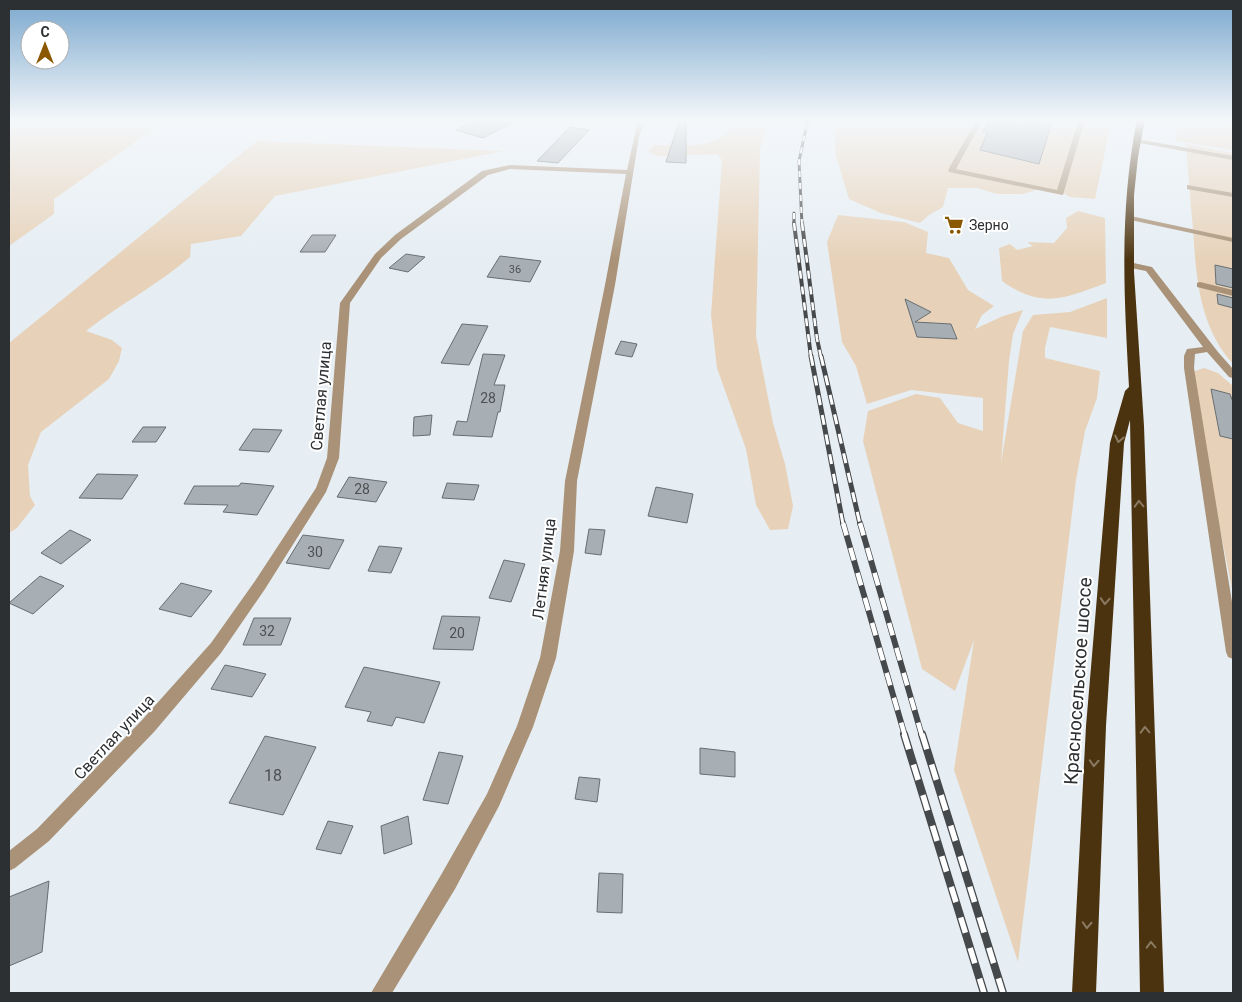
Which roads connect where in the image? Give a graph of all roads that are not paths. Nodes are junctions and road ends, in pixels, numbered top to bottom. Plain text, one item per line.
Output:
1 (631, 166) edge
2 (954, 166) edge
3 (1068, 166) edge
4 (1132, 166) edge
5 (630, 172) junction
6 (1190, 187) dead end
7 (1233, 195) edge
8 (1129, 217) junction
9 (1233, 240) edge
10 (1129, 264) junction
11 (1200, 286) dead end
12 (1233, 293) edge
13 (1210, 349) junction
14 (1135, 375) junction
15 (1233, 375) edge
16 (1233, 652) edge
17 (9, 862) edge
18 (380, 993) edge
19 (1084, 993) edge
20 (1152, 993) edge

1 - 5 street, Летняя улица
2 - 3 street
4 - 8 highway, Красносельское шоссе
5 - 17 street, Светлая улица
5 - 18 street, Летняя улица
6 - 7 street
8 - 9 street
8 - 10 highway, Красносельское шоссе
10 - 13 street
10 - 14 highway, Красносельское шоссе
11 - 12 street
13 - 15 street
13 - 16 street
14 -> 19 highway, Красносельское шоссе
20 -> 14 highway, Красносельское шоссе

